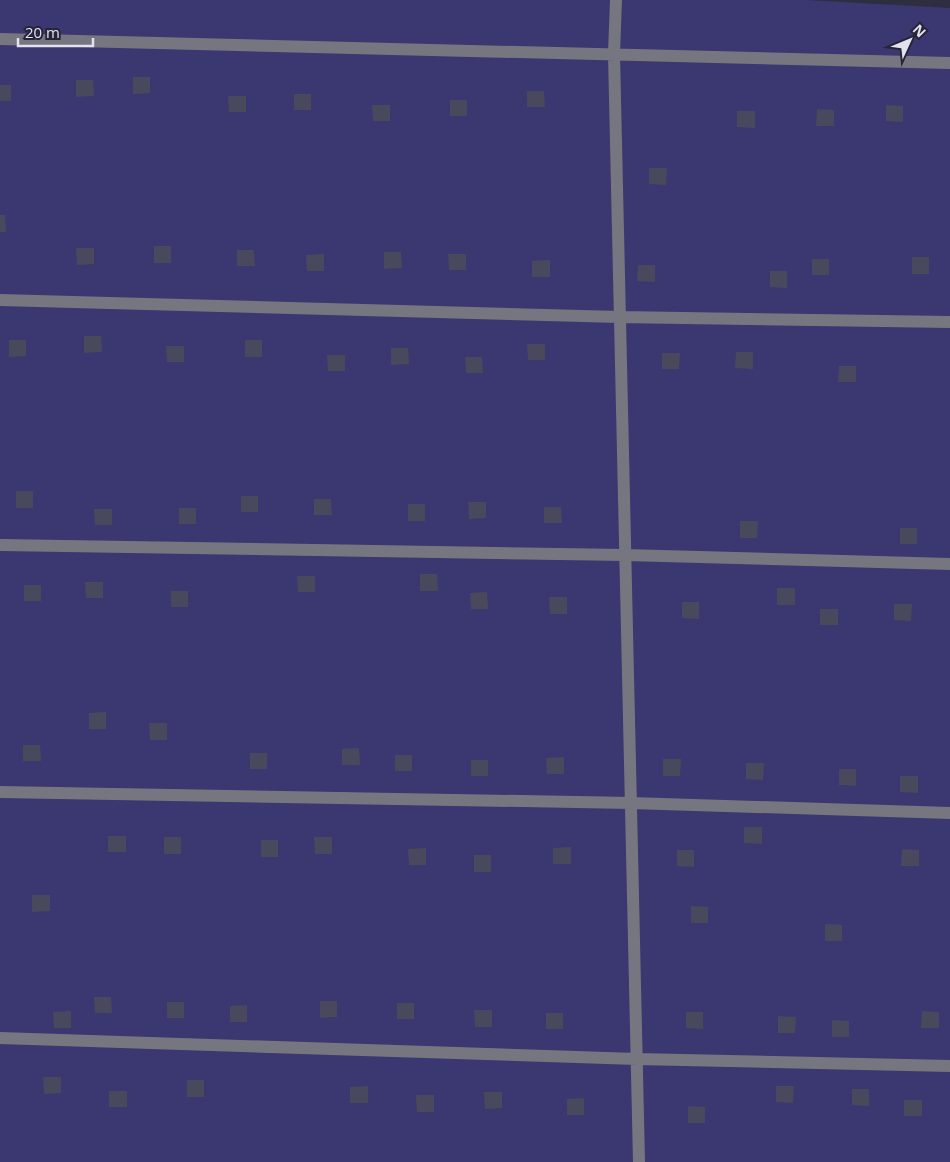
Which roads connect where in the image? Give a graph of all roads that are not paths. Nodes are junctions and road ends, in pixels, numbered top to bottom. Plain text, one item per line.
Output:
1 (616, 0) edge
2 (0, 39) edge
3 (614, 54) junction
4 (950, 63) edge
5 (0, 300) edge
6 (620, 316) junction
7 (950, 322) edge
8 (0, 545) edge
9 (625, 555) junction
10 (950, 564) edge
11 (0, 792) edge
12 (631, 803) junction
13 (950, 813) edge
14 (0, 1038) edge
15 (637, 1059) junction
16 (950, 1066) edge
17 (639, 1162) edge

1 - 3 lane
2 - 3 lane
3 - 4 lane
3 - 6 lane
5 - 6 lane
6 - 7 lane
6 - 9 lane
8 - 9 lane
9 - 10 lane
9 - 12 lane
11 - 12 lane
12 - 13 lane
12 - 15 lane
14 - 15 lane
15 - 16 lane
15 - 17 lane

